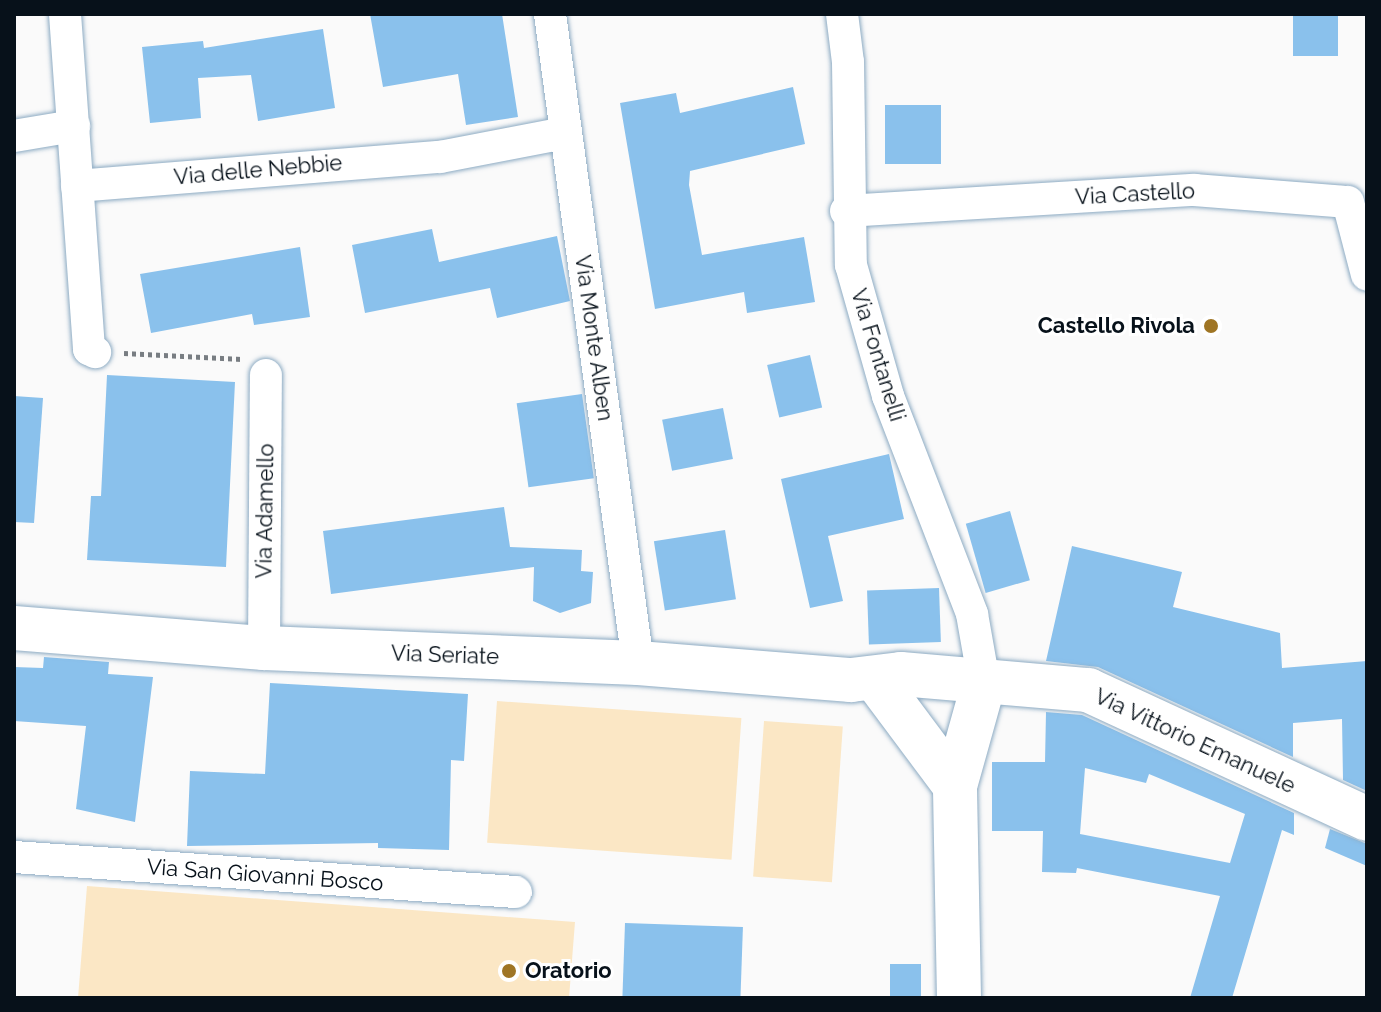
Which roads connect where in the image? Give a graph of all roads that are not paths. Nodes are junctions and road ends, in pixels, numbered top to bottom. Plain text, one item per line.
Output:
1 (65, 14) edge
2 (550, 14) edge
3 (842, 14) edge
4 (74, 126) junction
5 (565, 133) junction
6 (14, 136) edge
7 (77, 186) junction
8 (846, 211) junction
9 (1367, 275) edge
10 (95, 352) road end
11 (266, 375) road end
12 (14, 628) edge
13 (264, 648) junction
14 (638, 663) junction
15 (876, 680) junction
16 (984, 682) junction
17 (955, 786) junction
18 (1367, 819) edge
19 (14, 857) edge
20 (516, 892) dead end
21 (959, 998) edge

1 - 4 street
2 - 5 street, Via Monte Alben
3 - 8 street, Via Fontanelli
4 - 6 street
4 - 7 street
5 - 7 street, Via delle Nebbie
5 - 14 street, Via Monte Alben
7 - 10 street
8 - 9 street, Via Castello
8 - 16 street, Via Fontanelli
11 - 13 street, Via Adamello
12 - 13 street, Via Seriate
13 - 14 street, Via Seriate
14 - 15 street, Via Seriate
15 - 16 street, Via Vittorio Emanuele
15 - 17 street
16 - 17 street
16 - 18 street, Via Vittorio Emanuele
17 - 21 street
19 - 20 street, Via San Giovanni Bosco

